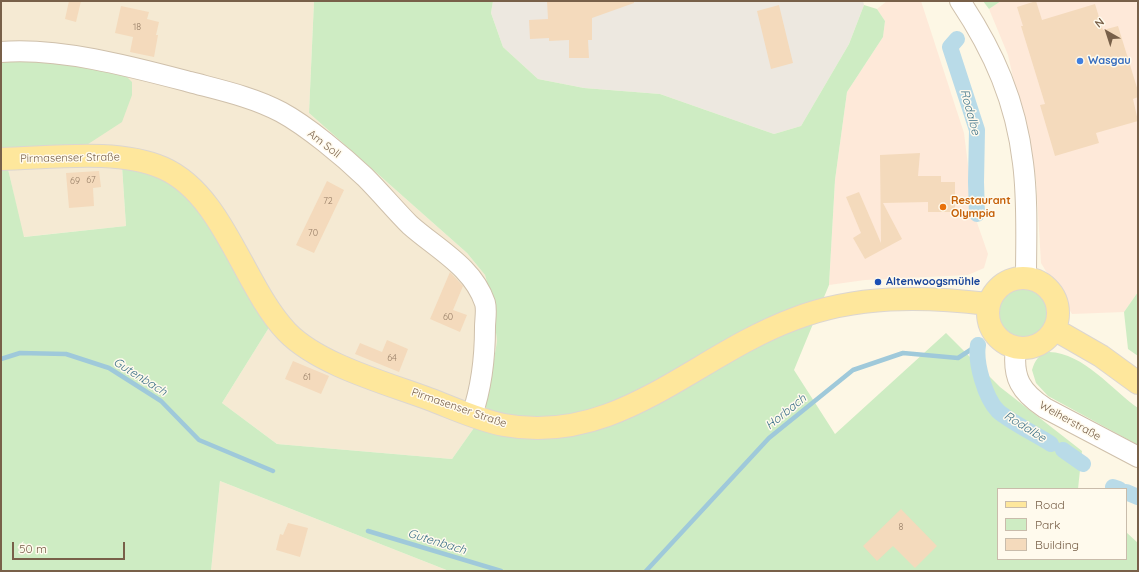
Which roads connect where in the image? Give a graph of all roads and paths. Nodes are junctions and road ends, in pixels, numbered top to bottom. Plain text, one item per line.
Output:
1 (960, 1) edge
2 (1, 52) edge
3 (1, 159) edge
4 (1026, 278) junction
5 (988, 304) junction
6 (1054, 328) junction
7 (1016, 348) junction
8 (1138, 383) edge
9 (472, 415) junction
10 (1138, 457) edge

1 - 4 street
2 - 9 street, Am Soll
3 - 9 main road, Pirmasenser Straße
4 - 5 main road
4 - 6 main road
5 - 7 main road
5 - 9 main road, Pirmasenser Straße
6 - 7 main road
6 - 8 main road
7 - 10 street, Weiherstraße

